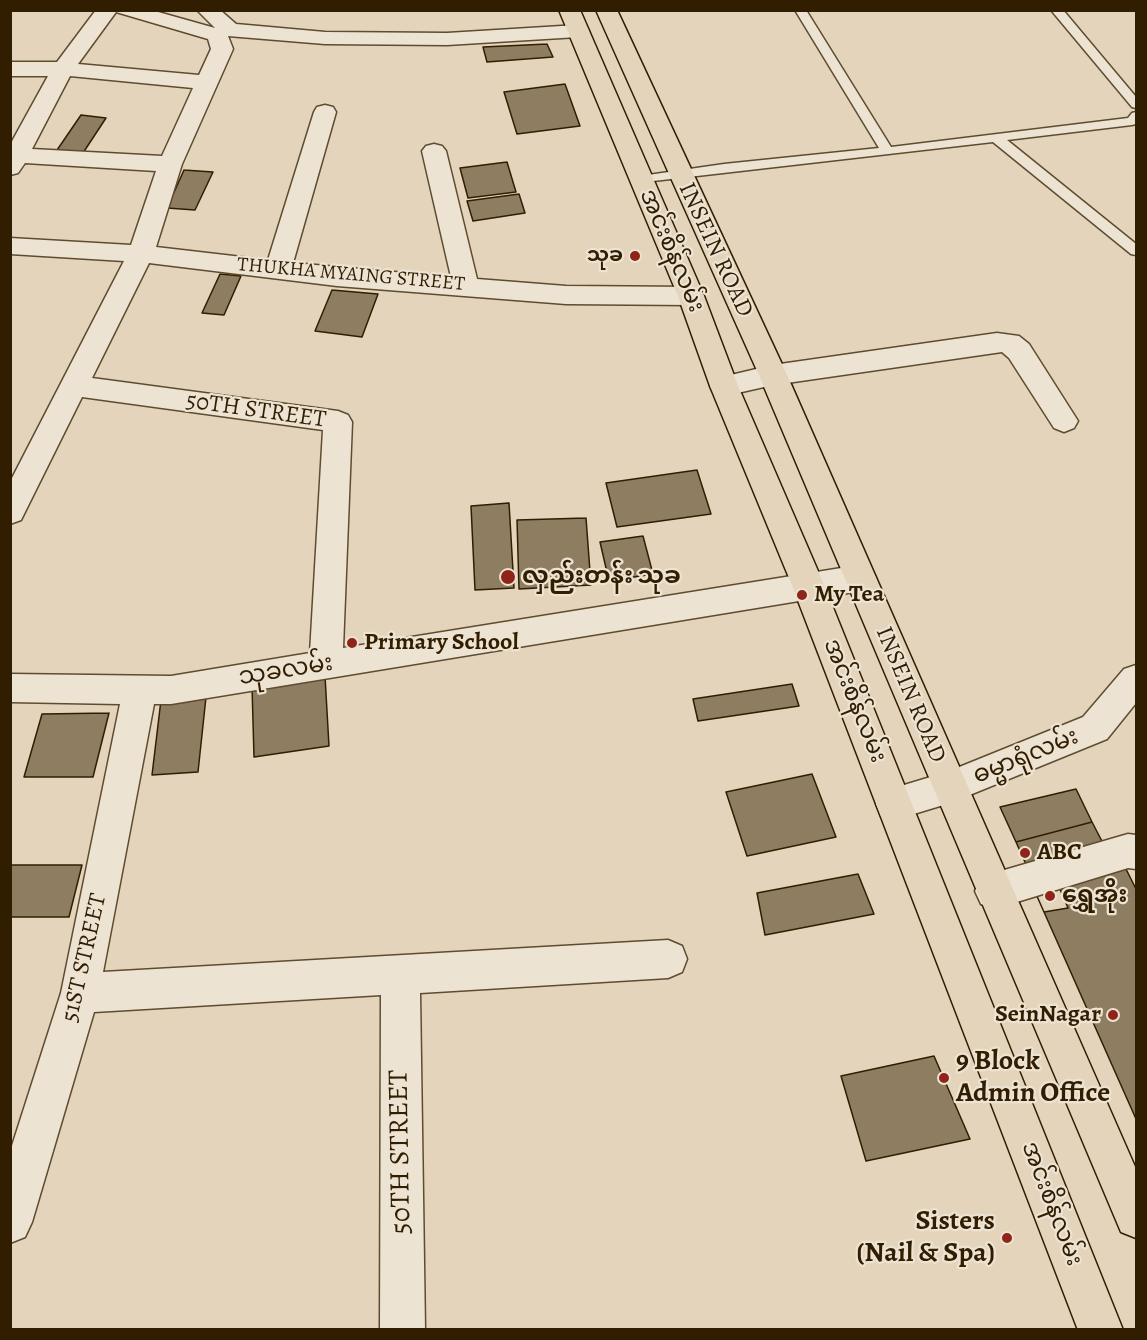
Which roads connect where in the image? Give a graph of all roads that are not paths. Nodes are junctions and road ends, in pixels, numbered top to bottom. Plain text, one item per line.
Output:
1 (107, 10) edge
2 (125, 10) edge
3 (207, 10) edge
4 (606, 10) edge
5 (800, 10) edge
6 (1056, 10) edge
7 (573, 21) edge
8 (10, 69) edge
9 (63, 69) junction
10 (208, 83) junction
11 (1137, 104) edge
12 (325, 112) dead end
13 (1137, 116) edge
14 (996, 138) junction
15 (434, 151) dead end
16 (887, 151) junction
17 (13, 159) edge
18 (170, 165) junction
19 (680, 174) junction
20 (641, 180) junction
21 (10, 246) edge
22 (1137, 251) edge
23 (141, 254) junction
24 (278, 270) junction
25 (465, 286) junction
26 (691, 296) junction
27 (773, 375) junction
28 (75, 386) junction
29 (724, 386) junction
30 (1064, 421) dead end
31 (10, 512) edge
32 (860, 578) junction
33 (808, 585) junction
34 (326, 665) junction
35 (1137, 679) edge
36 (10, 688) edge
37 (140, 689) junction
38 (950, 788) junction
39 (894, 804) junction
40 (1137, 852) edge
41 (994, 891) junction
42 (668, 959) dead end
43 (400, 975) junction
44 (80, 993) junction
45 (19, 1163) edge
46 (1137, 1217) edge
47 (10, 1221) edge
48 (403, 1329) edge
49 (1101, 1329) edge

1 - 9 street
2 - 10 street
3 - 7 street
4 - 19 main road, INSEIN ROAD
5 - 16 lane
6 - 11 lane
7 - 20 main road, အင်းစိန်လမ်း
8 - 9 street
9 - 10 street
9 - 17 street
10 - 18 street
12 - 24 street
13 - 14 lane
14 - 16 lane
14 - 22 lane
15 - 25 street
16 - 19 lane
17 - 18 street
18 - 23 street
19 - 20 lane
19 - 27 main road, INSEIN ROAD
20 - 26 main road, အင်းစိန်လမ်း
21 - 23 street, THUKHA MYAING STREET
23 - 24 street, THUKHA MYAING STREET
23 - 28 street
24 - 25 street, THUKHA MYAING STREET
25 - 26 street, THUKHA MYAING STREET
26 - 29 main road, အင်းစိန်လမ်း
27 - 29 street
27 - 30 street
27 - 32 main road, INSEIN ROAD
28 - 31 street
28 - 34 street, 50TH STREET
29 - 33 main road, အင်းစိန်လမ်း
32 - 33 street, သုခလမ်း
32 - 38 main road, INSEIN ROAD
33 - 34 street, သုခလမ်း
33 - 39 main road, အင်းစိန်လမ်း
34 - 37 street, သုခလမ်း
35 - 38 street, ဓမ္မာရုံလမ်း
36 - 37 street, သုခလမ်း
37 - 44 street, 51ST STREET
38 - 39 street, ဓမ္မာရုံလမ်း
38 - 41 main road, INSEIN ROAD
39 - 49 main road, အင်းစိန်လမ်း
40 - 41 street
41 - 46 main road, INSEIN ROAD
42 - 43 street
43 - 44 street
43 - 48 street, 50TH STREET
44 - 45 street, 51ST STREET
45 - 47 street, 51ST STREET

